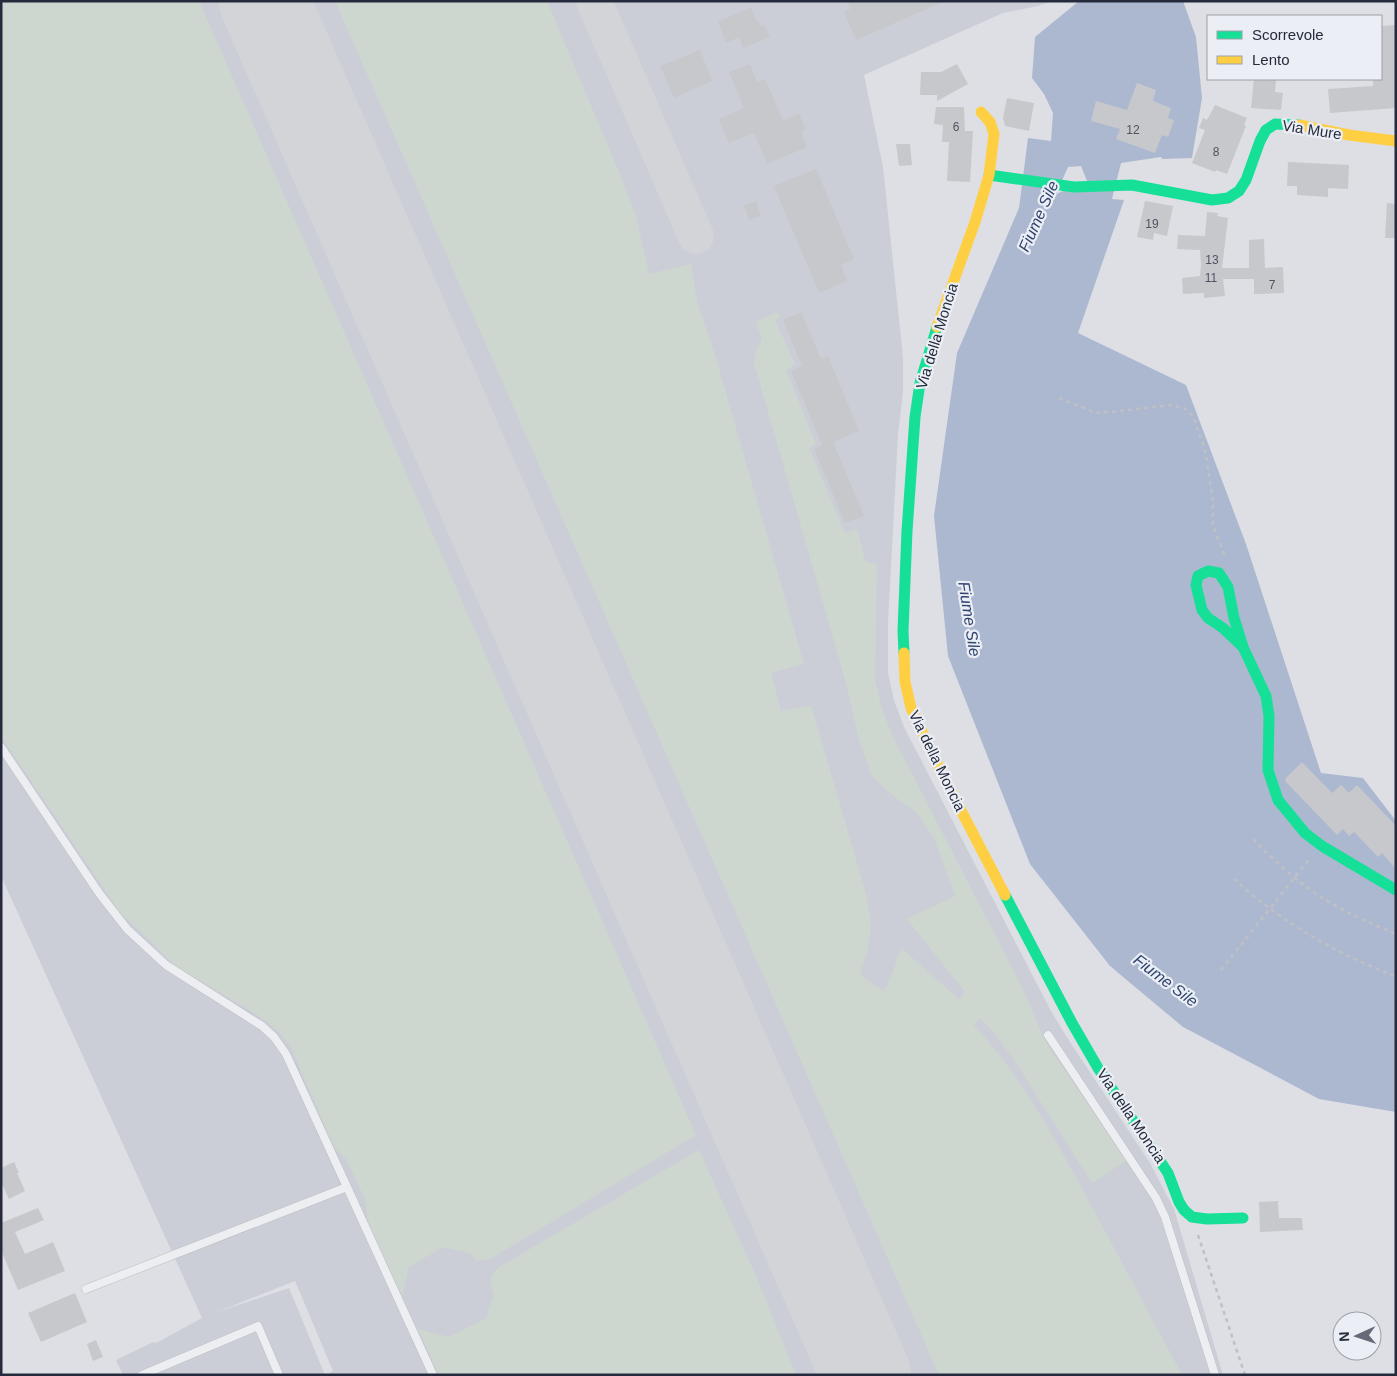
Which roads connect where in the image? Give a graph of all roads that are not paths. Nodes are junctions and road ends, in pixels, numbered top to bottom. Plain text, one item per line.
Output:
1 (981, 112) dead end
2 (1396, 141) edge
3 (989, 175) junction
4 (1243, 646) junction
5 (1, 747) edge
6 (1396, 890) edge
7 (1048, 1034) dead end
8 (347, 1187) junction
9 (1242, 1218) dead end
10 (86, 1289) dead end
11 (142, 1375) edge
12 (279, 1375) edge
13 (433, 1375) edge
14 (1215, 1375) edge

1 - 3 street, Via della Moncia
2 - 3 street, Via Mure
3 - 9 street, Via della Moncia
4 - 4 street
4 - 6 street
5 - 8 lane
7 - 14 lane
8 - 10 lane
8 - 13 lane
11 - 12 lane

